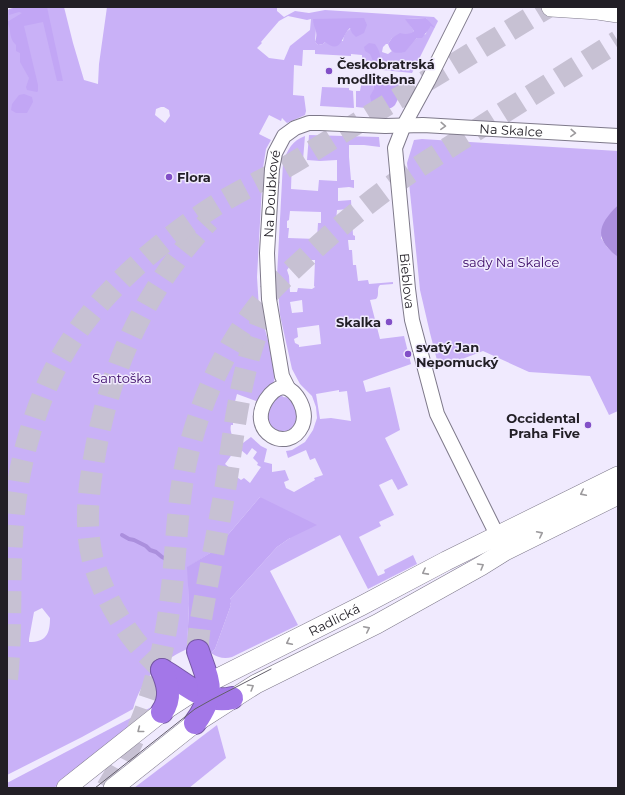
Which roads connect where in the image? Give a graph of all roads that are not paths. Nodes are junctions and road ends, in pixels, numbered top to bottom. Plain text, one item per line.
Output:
1 (465, 7) edge
2 (551, 7) edge
3 (618, 13) edge
4 (404, 125) junction
5 (618, 136) edge
6 (283, 384) dead end
7 (618, 476) edge
8 (618, 495) edge
9 (501, 543) junction
10 (198, 651) tunnel mouth
11 (204, 690) junction
12 (232, 698) junction
13 (162, 712) junction
14 (195, 724) junction
15 (66, 788) edge
16 (113, 788) edge

1 - 4 street, Bieblova
2 - 3 main road
4 -> 5 street, Na Skalce
4 - 6 street, Na Doubkové
4 - 9 street, Bieblova
7 -> 9 main road, Radlická
9 -> 8 main road, Radlická
9 -> 11 main road, Radlická
12 -> 9 main road, Radlická
10 - 11 highway
11 - 12 highway
11 - 13 main road, Radlická
11 - 13 highway
11 - 14 highway
12 - 14 main road, Radlická
13 -> 15 main road, Radlická
14 - 16 main road, Radlická

